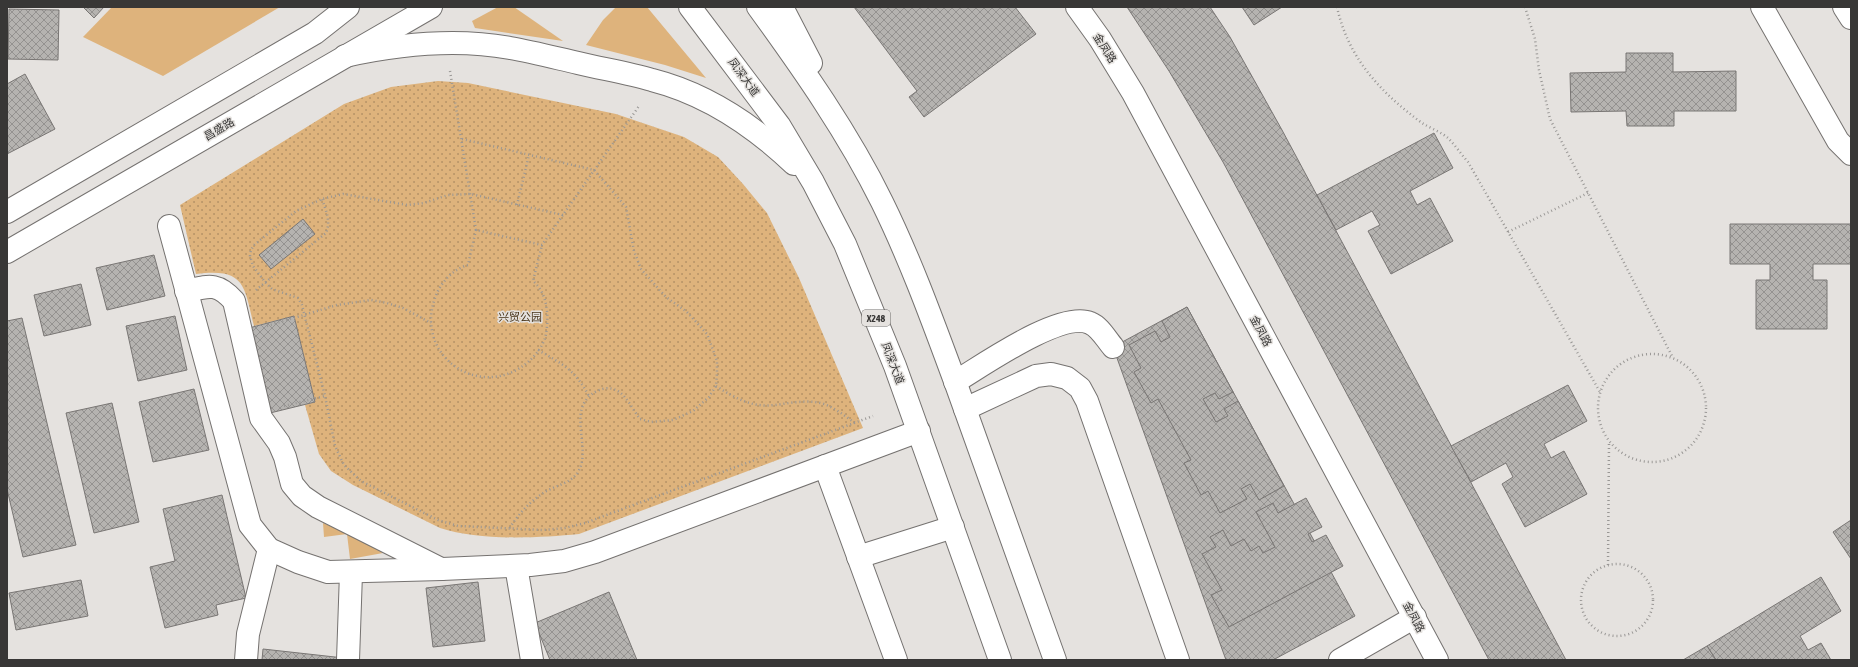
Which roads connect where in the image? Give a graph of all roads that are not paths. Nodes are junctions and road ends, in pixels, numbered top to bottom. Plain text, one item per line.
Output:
1 (348, 7) edge
2 (431, 7) edge
3 (690, 7) edge
4 (758, 7) edge
5 (782, 7) edge
6 (1077, 7) edge
7 (1762, 7) edge
8 (1844, 7) edge
9 (1851, 18) edge
10 (345, 56) junction
11 (844, 133) junction
12 (1851, 154) edge
13 (813, 182) junction
14 (7, 212) edge
15 (169, 226) dead end
16 (7, 252) edge
17 (186, 291) junction
18 (1113, 347) dead end
19 (955, 382) junction
20 (965, 409) junction
21 (918, 431) junction
22 (825, 466) junction
23 (953, 527) junction
24 (269, 549) junction
25 (858, 557) junction
26 (516, 566) junction
27 (442, 570) junction
28 (352, 573) junction
29 (1415, 617) junction
30 (246, 660) edge
31 (348, 660) edge
32 (532, 660) edge
33 (896, 660) edge
34 (1000, 660) edge
35 (1055, 660) edge
36 (1178, 660) edge
37 (1340, 660) edge
38 (1437, 660) edge

1 - 14 street
2 - 10 street, 昌盛路
3 - 13 street, 凤深大道 / X248
4 - 11 street
5 - 11 street
6 - 29 street, 金凤路
7 - 12 street
8 - 9 street
10 - 13 street
10 - 16 street, 昌盛路
11 - 19 street
13 - 21 street, 凤深大道 / X248
15 - 17 street
17 - 24 street
17 - 27 street
18 - 19 street
19 - 20 street
20 - 35 street
20 - 36 street
21 - 22 street
21 - 23 street, 凤深大道 / X248
22 - 25 street
22 - 26 street
23 - 25 street
23 - 34 street, 凤深大道 / X248
24 - 28 street
24 - 30 street
25 - 33 street
26 - 27 street
26 - 32 street
27 - 28 street
28 - 31 street
29 - 37 street
29 - 38 street, 金凤路

